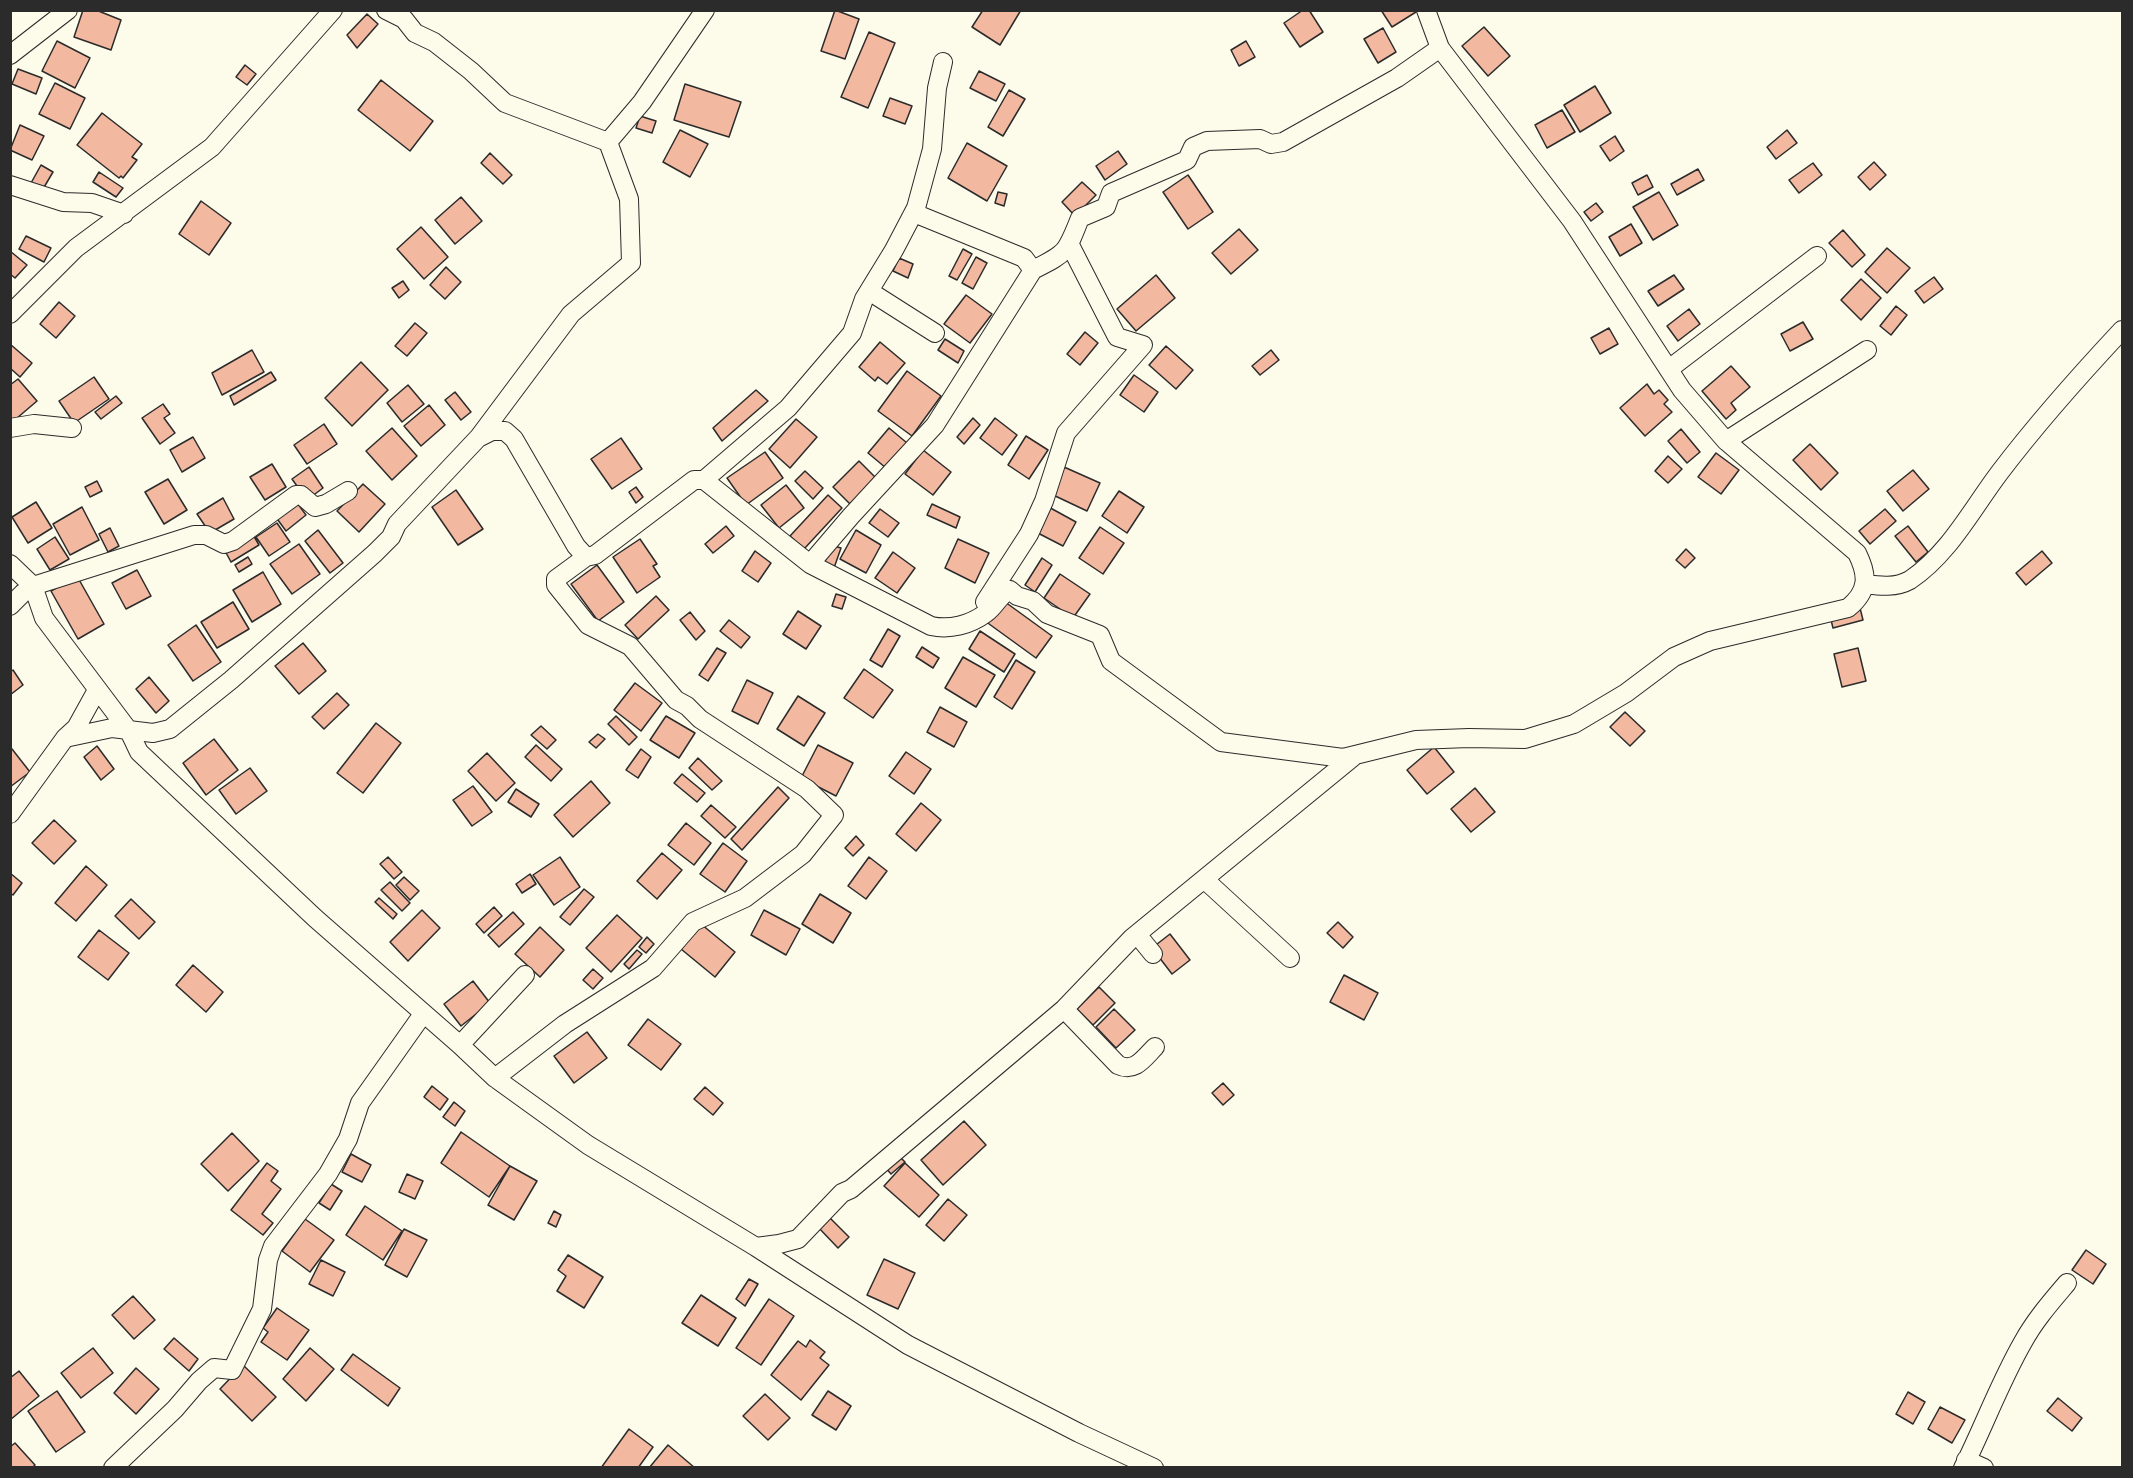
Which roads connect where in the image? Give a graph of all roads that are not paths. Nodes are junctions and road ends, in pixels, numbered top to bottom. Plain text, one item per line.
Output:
1 (68, 10) edge
2 (333, 10) edge
3 (386, 10) edge
4 (705, 10) edge
5 (1426, 10) edge
6 (1440, 48) junction
7 (10, 55) edge
8 (943, 62) dead end
9 (608, 142) junction
10 (10, 185) edge
11 (914, 213) junction
12 (124, 214) junction
13 (1070, 245) junction
14 (1817, 256) dead end
15 (1033, 270) junction
16 (868, 291) junction
17 (10, 314) edge
18 (2122, 330) edge
19 (935, 333) dead end
20 (1867, 350) dead end
21 (1669, 369) junction
22 (10, 428) edge
23 (72, 428) dead end
24 (477, 438) junction
25 (1726, 441) junction
26 (704, 480) junction
27 (348, 491) dead end
28 (586, 557) junction
29 (10, 564) edge
30 (810, 564) junction
31 (1865, 584) junction
32 (33, 586) junction
33 (10, 606) edge
34 (973, 620) junction
35 (97, 690) junction
36 (129, 731) junction
37 (65, 738) junction
38 (1353, 757) junction
39 (10, 814) edge
40 (1204, 879) junction
41 (1132, 938) junction
42 (1154, 954) dead end
43 (1290, 958) dead end
44 (525, 975) dead end
45 (1064, 1009) junction
46 (423, 1014) junction
47 (460, 1045) junction
48 (1155, 1047) dead end
49 (495, 1078) junction
50 (756, 1247) junction
51 (2067, 1282) dead end
52 (1965, 1464) edge
53 (113, 1467) edge
54 (1155, 1467) edge
55 (1984, 1467) edge

1 - 7 street
2 - 12 street
3 - 9 street
4 - 9 street
5 - 6 street
6 - 13 street
6 - 21 street
8 - 11 street
9 - 24 street
10 - 12 street
11 - 15 street
11 - 16 street
12 - 17 street
13 - 15 street
13 - 34 street
14 - 21 street
15 - 30 street
16 - 19 street
16 - 26 street
18 - 31 street
20 - 25 street
21 - 25 street
22 - 23 street
24 - 28 street
24 - 36 street
25 - 31 street
26 - 28 street
26 - 30 street
27 - 32 street
28 - 49 street
29 - 32 street
30 - 34 street
31 - 38 street
32 - 33 street
32 - 35 street
34 - 38 street
35 - 36 street
35 - 37 street
36 - 37 street
36 - 46 street
37 - 39 street
38 - 40 street
40 - 41 street
40 - 43 street
41 - 42 street
41 - 45 street
44 - 47 street
45 - 48 street
45 - 50 street
46 - 47 street
46 - 53 street
47 - 49 street
49 - 50 street
50 - 54 street
51 - 52 street
52 - 55 street

